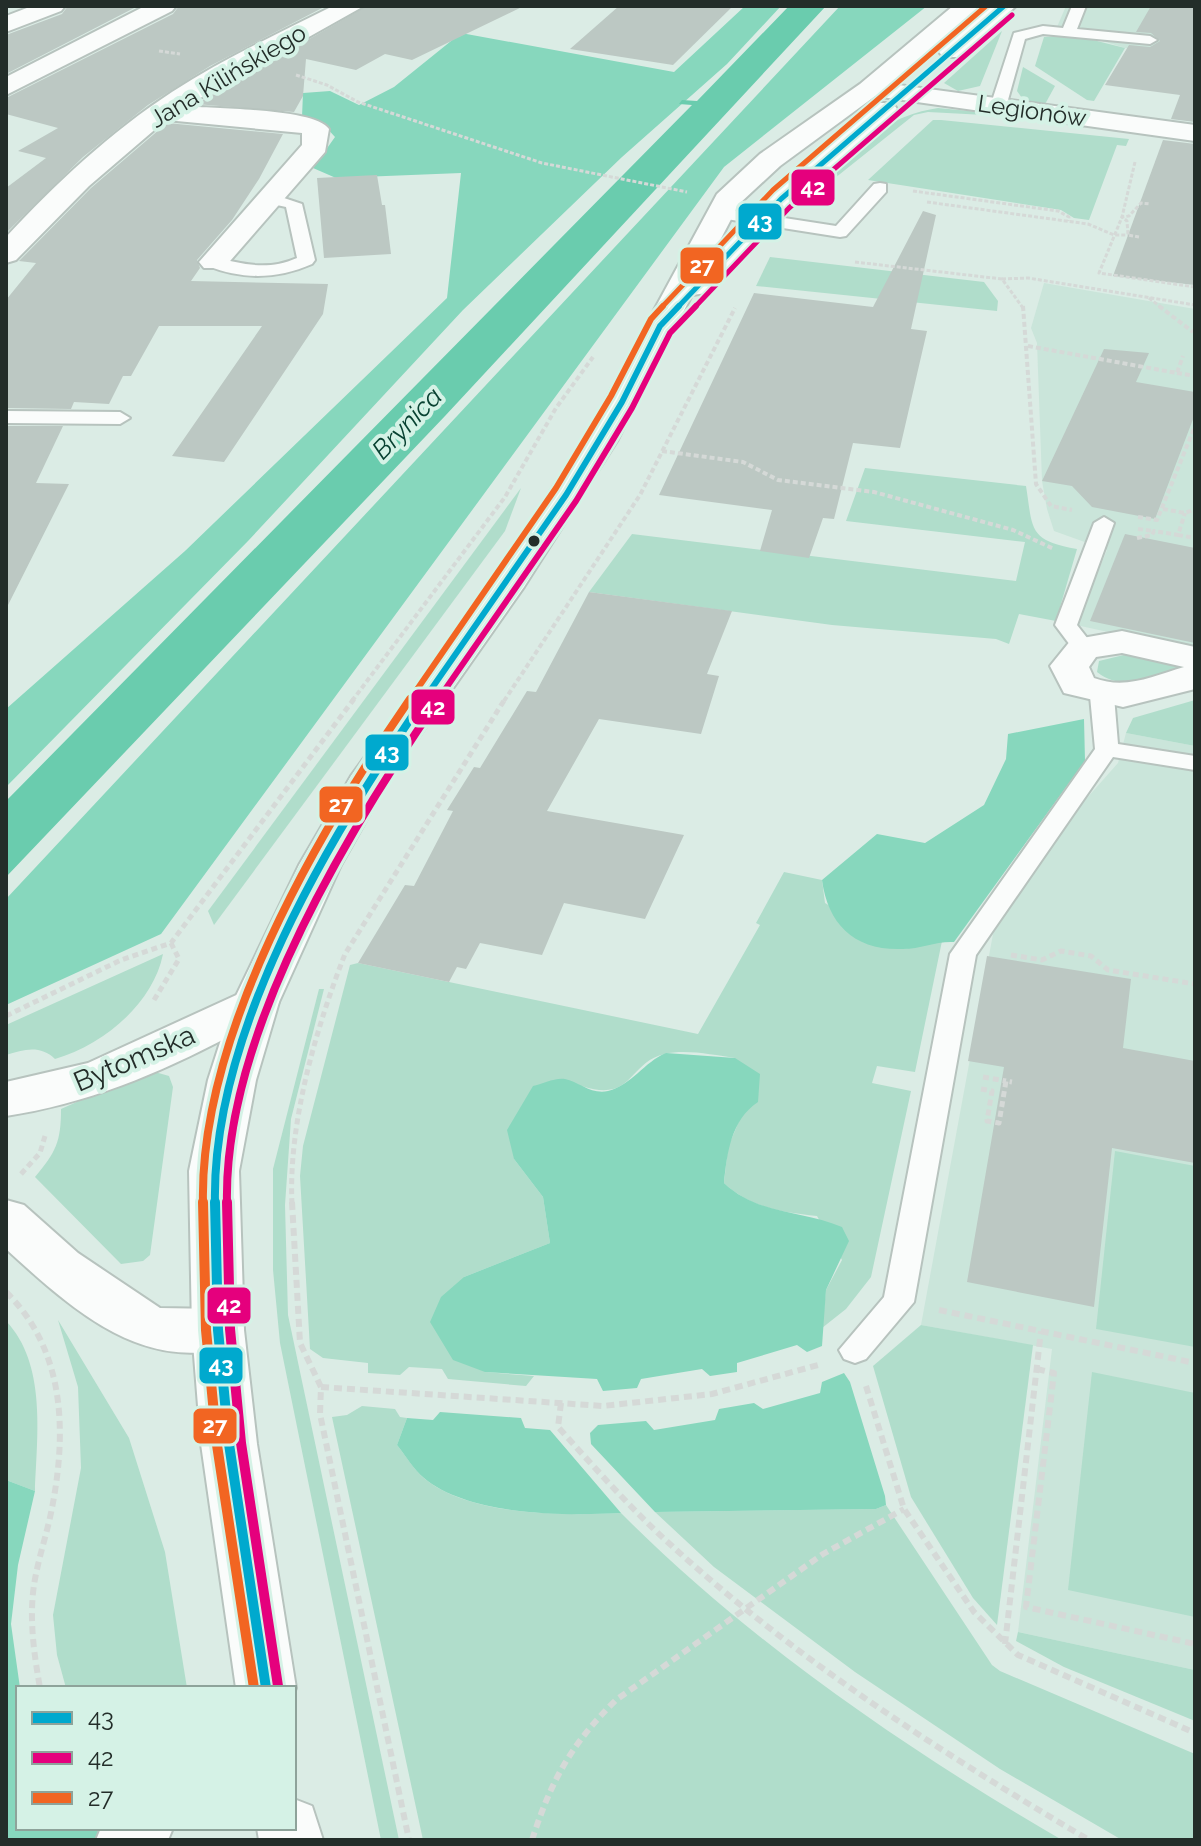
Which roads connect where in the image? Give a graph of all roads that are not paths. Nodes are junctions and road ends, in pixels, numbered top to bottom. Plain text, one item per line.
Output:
1 (164, 6) edge
2 (352, 6) edge
3 (968, 6) edge
4 (1004, 6) edge
5 (1079, 6) edge
6 (39, 7) edge
7 (6, 25) edge
8 (1069, 32) junction
9 (1150, 40) dead end
10 (6, 87) edge
11 (869, 89) junction
12 (902, 94) junction
13 (998, 107) junction
14 (161, 112) junction
15 (1195, 133) edge
16 (880, 188) road end
17 (269, 198) junction
18 (720, 213) junction
19 (760, 221) junction
20 (6, 254) edge
21 (214, 262) joint
22 (660, 326) junction
23 (6, 417) edge
24 (120, 418) dead end
25 (1104, 523) road end
26 (1084, 648) junction
27 (1195, 658) edge
28 (1195, 676) edge
29 (1102, 696) junction
30 (1107, 749) junction
31 (1195, 763) edge
32 (256, 1002) junction
33 (6, 1099) edge
34 (6, 1219) edge
35 (218, 1330) junction
36 (855, 1350) road end
37 (266, 1686) edge
38 (148, 1830) edge
39 (115, 1840) edge

1 - 10 main road
2 - 14 main road, Jana Kilińskiego
3 - 11 main road
4 - 12 main road
5 - 8 lane
6 - 7 main road
8 - 9 lane
8 - 13 lane
11 - 12 main road, Legionów
11 - 18 main road
12 - 13 main road, Legionów
12 - 19 main road
13 - 15 main road, Legionów
14 - 17 main road
14 - 20 main road, Jana Kilińskiego
16 - 19 lane
17 - 21 main road
17 - 21 lane
18 - 19 lane
18 - 22 main road
19 - 22 main road
22 - 32 main road
23 - 24 lane
25 - 26 lane
26 - 27 main road
26 - 29 main road
28 - 29 main road
29 - 30 lane
30 - 31 lane
30 - 36 lane
32 - 33 main road, Bytomska
32 - 35 main road
34 - 35 main road
35 - 37 main road
38 - 39 lane

